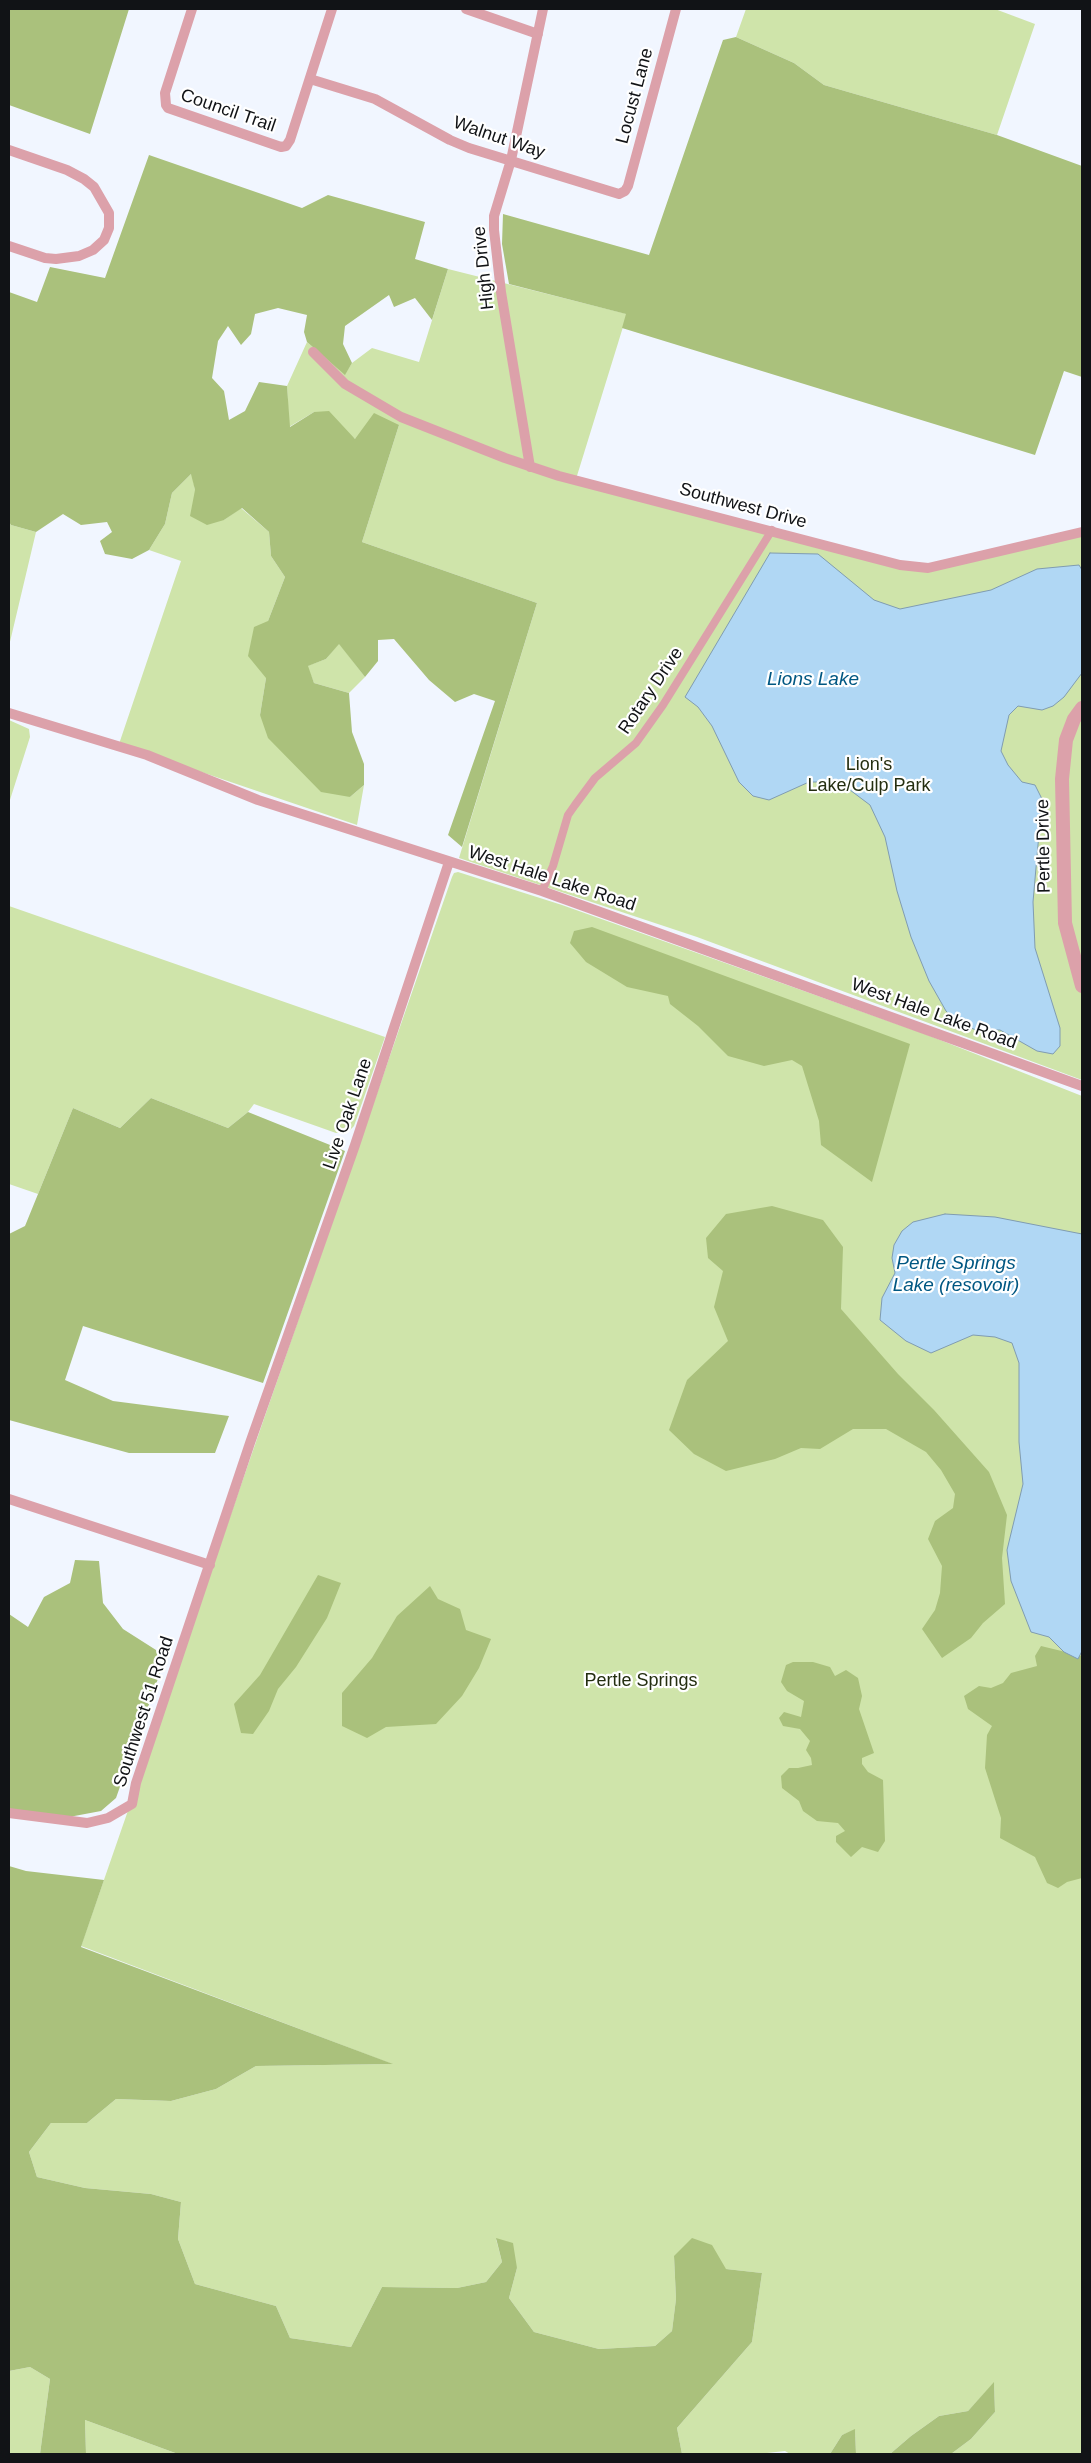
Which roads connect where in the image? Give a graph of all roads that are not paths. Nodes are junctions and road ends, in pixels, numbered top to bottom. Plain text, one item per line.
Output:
1 (192, 9) edge
2 (332, 9) edge
3 (466, 9) edge
4 (543, 9) edge
5 (676, 9) edge
6 (538, 34) junction
7 (310, 79) junction
8 (9, 150) edge
9 (511, 160) junction
10 (625, 191) joint
11 (9, 246) edge
12 (313, 352) dead end
13 (530, 467) junction
14 (772, 530) junction
15 (1082, 532) edge
16 (1082, 708) edge
17 (9, 713) edge
18 (449, 862) junction
19 (542, 891) junction
20 (1082, 986) edge
21 (1082, 1086) edge
22 (274, 1376) joint
23 (9, 1499) edge
24 (210, 1565) junction
25 (9, 1813) edge

1 - 7 street, Council Trail
2 - 7 street
3 - 6 street
4 - 6 street, High Drive
5 - 10 street, Locust Lane
6 - 9 street, High Drive
7 - 9 street, Walnut Way
8 - 11 street
9 - 10 street, Walnut Way
9 - 13 street, High Drive
12 - 13 street, Southwest Drive
13 - 14 street, Southwest Drive
14 - 15 street, Southwest Drive
14 - 19 street, Rotary Drive
16 - 20 street, Pertle Drive
17 - 18 street, West Hale Lake Road
18 - 19 street, West Hale Lake Road
18 - 22 street, Live Oak Lane
19 - 21 street, West Hale Lake Road
22 - 24 street, Southwest 51 Road
23 - 24 street
24 - 25 street, Southwest 51 Road

